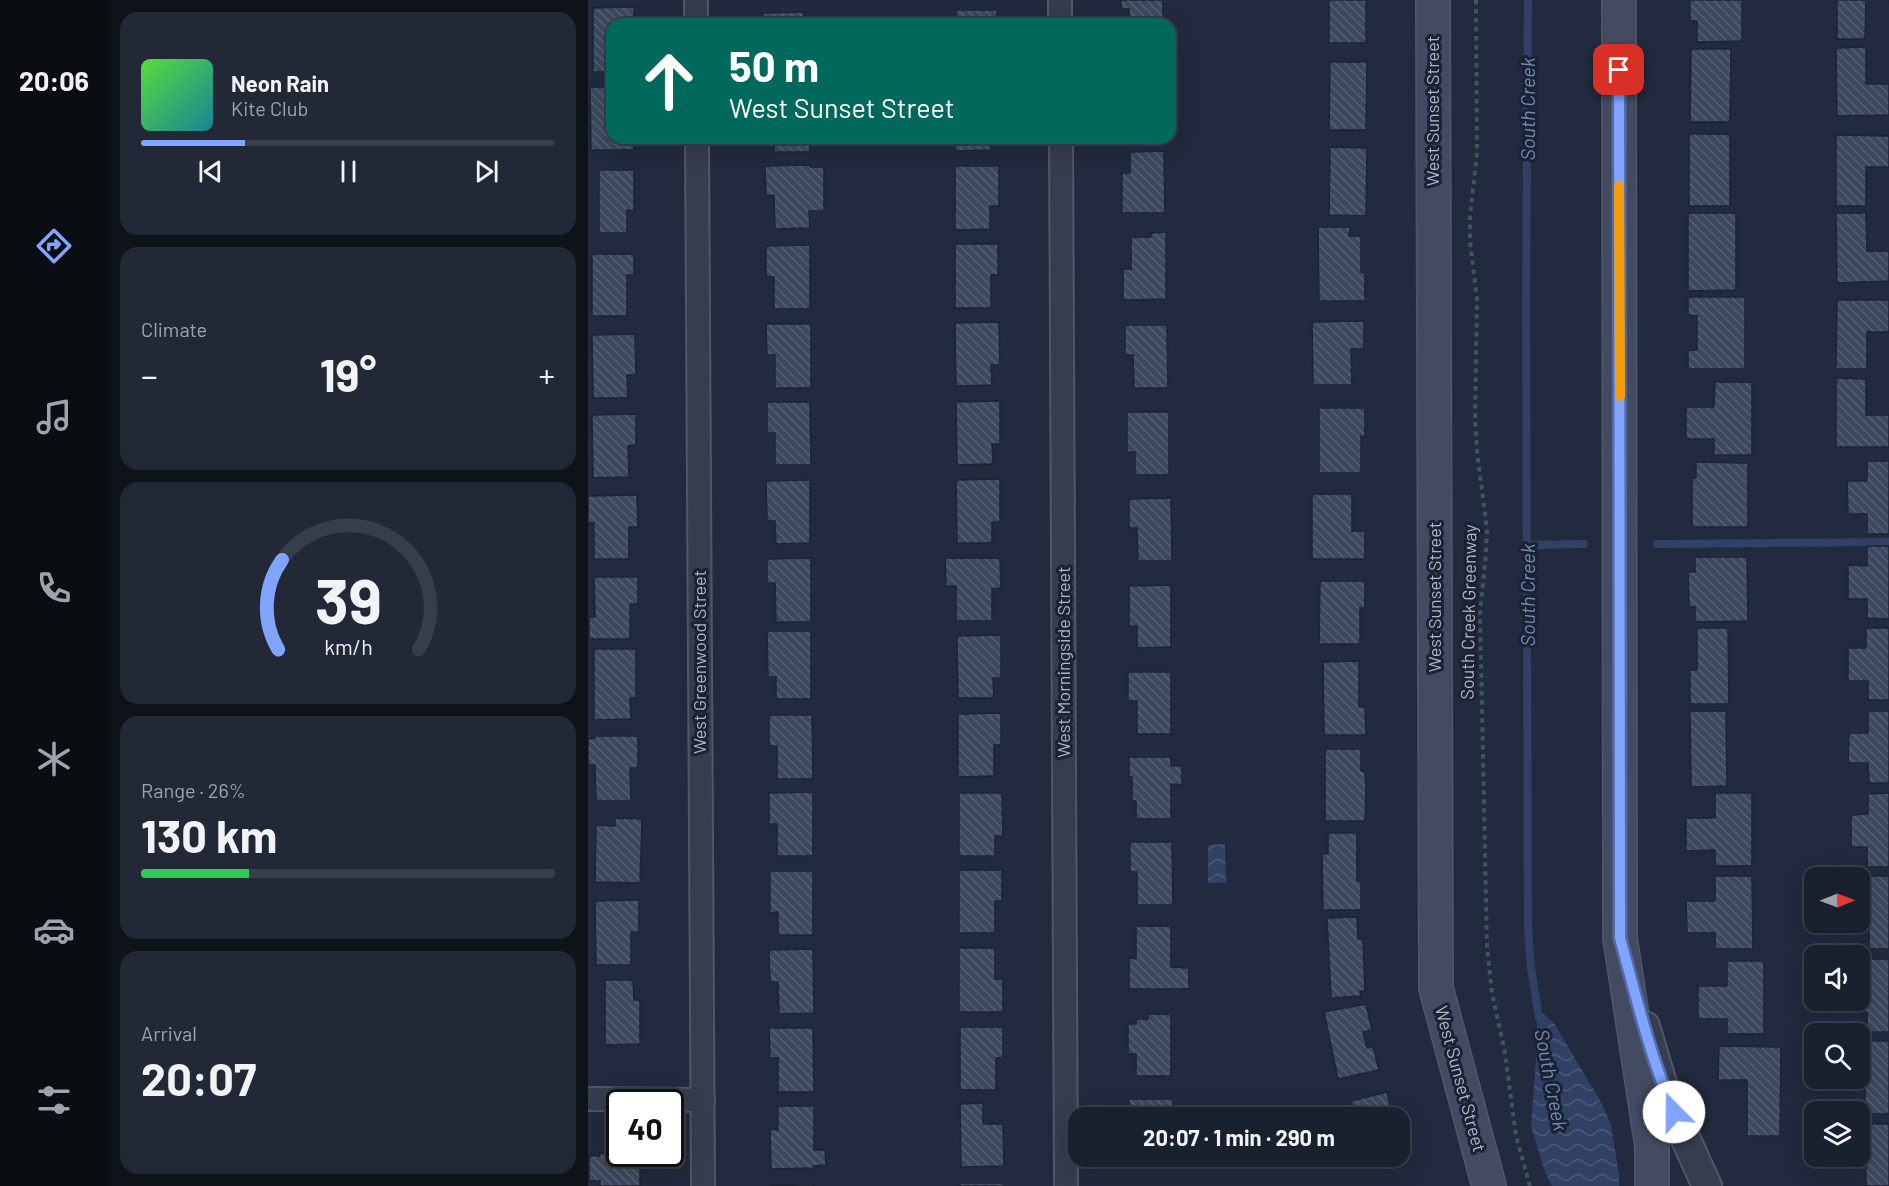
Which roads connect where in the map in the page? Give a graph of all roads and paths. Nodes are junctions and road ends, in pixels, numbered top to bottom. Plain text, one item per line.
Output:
1 (696, 0) edge
2 (1060, 0) edge
3 (1433, 0) edge
4 (1476, 0) edge
5 (1619, 0) edge
6 (696, 18) edge
7 (1060, 18) edge
8 (697, 144) edge
9 (1061, 144) edge
10 (1620, 938) junction
11 (588, 1099) edge
12 (703, 1100) junction
13 (703, 1186) edge
14 (1066, 1186) edge
15 (1489, 1186) edge
16 (1530, 1186) edge
17 (1652, 1186) edge
18 (1707, 1186) edge

1 - 6 street
2 - 7 street
3 - 15 main road, West Sunset Street
4 - 16 path, South Creek Greenway
5 - 10 main road
8 - 12 street, West Greenwood Street
9 - 14 street, West Morningside Street
10 - 17 main road
10 - 18 street
11 - 12 street
12 - 13 street, West Greenwood Street

